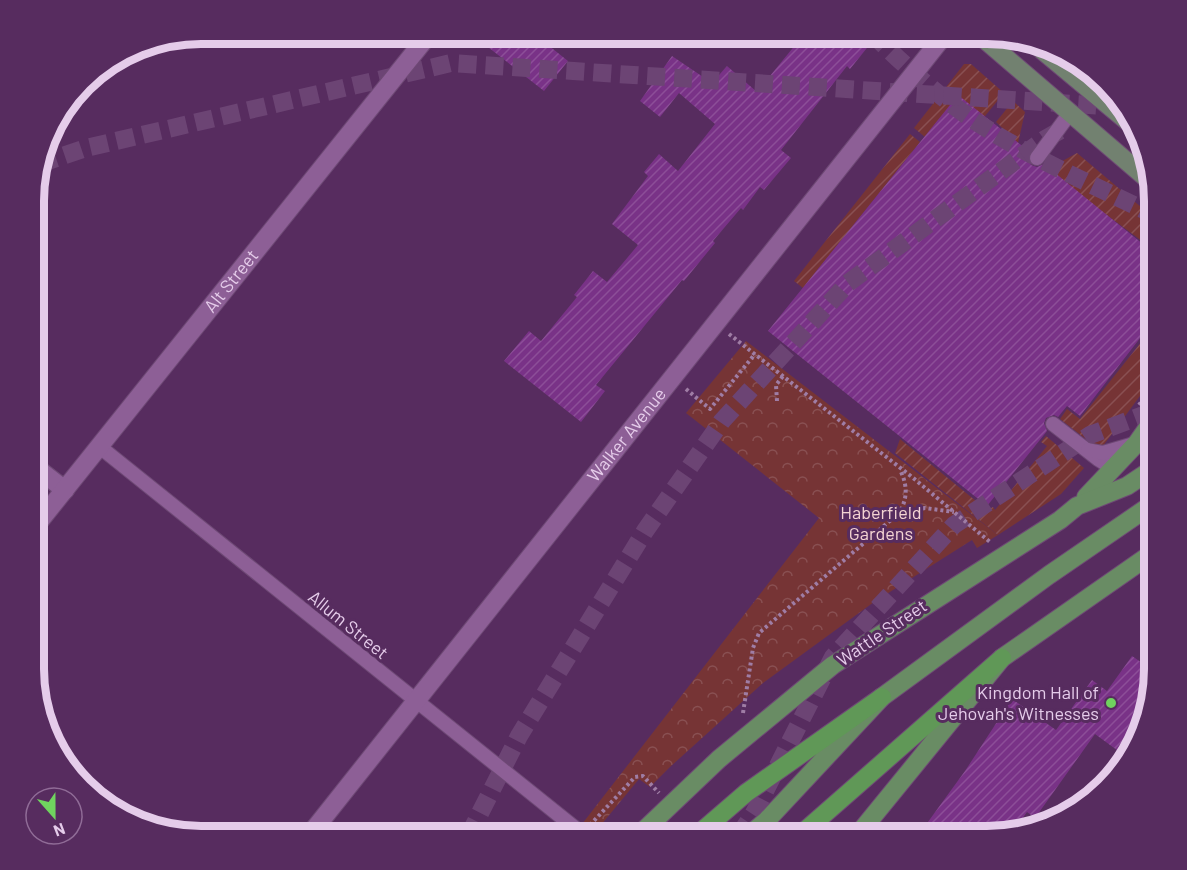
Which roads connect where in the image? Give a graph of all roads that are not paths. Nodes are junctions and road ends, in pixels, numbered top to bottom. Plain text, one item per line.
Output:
1 (421, 44) edge
2 (937, 44) edge
3 (990, 44) edge
4 (1050, 56) edge
5 (1116, 112) edge
6 (1070, 113) junction
7 (1037, 158) tunnel mouth
8 (1141, 173) edge
9 (1053, 424) dead end
10 (1143, 435) edge
11 (1137, 443) junction
12 (100, 447) junction
13 (1083, 449) junction
14 (1114, 469) junction
15 (44, 474) edge
16 (1143, 475) edge
17 (65, 490) junction
18 (1077, 506) junction
19 (1143, 511) edge
20 (44, 516) edge
21 (1143, 560) edge
22 (1002, 658) junction
23 (882, 697) junction
24 (415, 702) junction
25 (317, 826) edge
26 (572, 826) edge
27 (649, 826) edge
28 (708, 826) edge
29 (760, 826) edge
30 (811, 826) edge
31 (865, 826) edge

1 - 12 street, Alt Street
2 - 24 street, Walker Avenue
3 - 6 main road
4 - 5 main road
6 - 7 lane
6 - 8 main road
9 - 13 lane
10 - 11 highway
11 - 13 lane
11 - 14 highway
12 - 17 street, Alt Street
12 - 24 lane, Allum Street
13 - 14 lane
14 - 18 highway
15 - 17 street
16 - 18 highway, Wattle Street
17 - 20 street, Alt Street
18 - 27 highway, Wattle Street
19 - 23 highway
21 - 22 highway
22 - 30 highway
22 - 31 highway
23 - 28 highway
23 - 29 highway
24 - 25 street, Walker Avenue
24 - 26 lane, Allum Street

